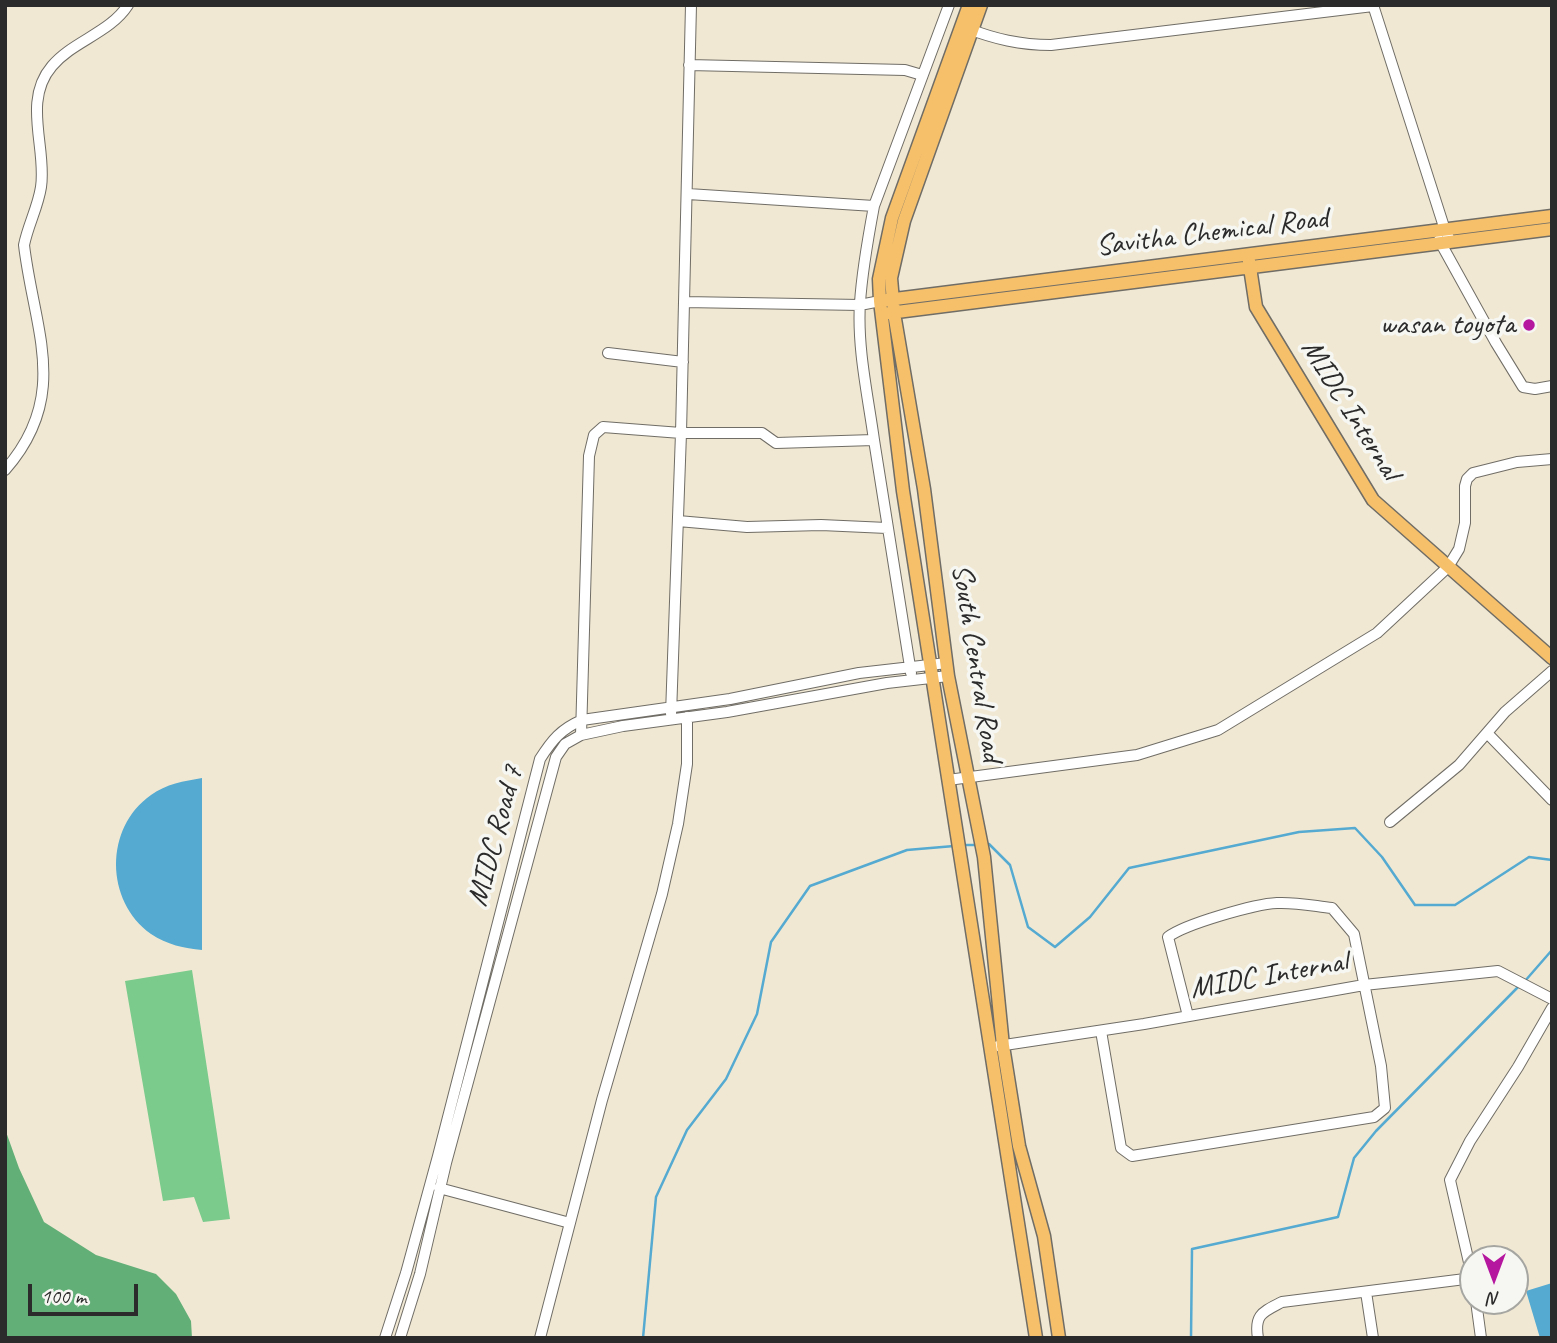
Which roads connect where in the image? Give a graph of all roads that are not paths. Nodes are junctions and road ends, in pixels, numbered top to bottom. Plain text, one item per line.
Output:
1 (128, 5) edge
2 (691, 5) edge
3 (949, 5) edge
4 (969, 5) edge
5 (981, 5) edge
6 (1373, 6) edge
7 (967, 29) junction
8 (689, 65) junction
9 (922, 75) junction
10 (688, 194) junction
11 (874, 206) junction
12 (1552, 216) edge
13 (1552, 229) edge
14 (1439, 230) junction
15 (1446, 242) junction
16 (1249, 261) junction
17 (684, 302) junction
18 (860, 305) junction
19 (887, 307) junction
20 (608, 353) dead end
21 (683, 362) junction
22 (1552, 386) edge
23 (681, 433) junction
24 (874, 440) junction
25 (1552, 460) edge
26 (5, 470) edge
27 (678, 521) junction
28 (887, 528) junction
29 (1448, 567) junction
30 (1552, 658) edge
31 (932, 664) junction
32 (910, 667) junction
33 (947, 669) junction
34 (1552, 671) edge
35 (934, 678) junction
36 (912, 680) junction
37 (671, 708) junction
38 (687, 717) junction
39 (582, 720) junction
40 (671, 720) junction
41 (1487, 733) junction
42 (581, 735) junction
43 (967, 777) junction
44 (948, 780) junction
45 (1552, 800) edge
46 (529, 808) junction
47 (540, 812) junction
48 (1390, 822) dead end
49 (1364, 985) junction
50 (1552, 999) edge
51 (1552, 1008) edge
52 (1188, 1016) junction
53 (1101, 1031) junction
54 (468, 1041) junction
55 (480, 1043) junction
56 (997, 1046) junction
57 (439, 1188) junction
58 (570, 1223) junction
59 (1465, 1245) edge
60 (406, 1273) junction
61 (420, 1274) junction
62 (1459, 1281) edge
63 (1366, 1292) junction
64 (1478, 1315) edge
65 (385, 1338) edge
66 (400, 1338) edge
67 (540, 1338) edge
68 (1036, 1338) edge
69 (1059, 1338) edge
70 (1258, 1338) edge
71 (1373, 1338) edge
72 (1481, 1338) edge

1 - 26 street
2 - 8 street
3 - 9 street
4 - 7 main road, South Central Road
5 - 7 main road, South Central Road
6 - 7 street
6 - 14 street
7 - 19 main road, South Central Road
8 - 9 street
8 - 10 street
9 - 11 street
10 - 11 street
10 - 17 street
11 - 18 street
12 - 14 main road, Savitha Chemical Road
13 - 15 main road, Savitha Chemical Road
14 - 15 street
14 - 16 main road, Savitha Chemical Road
15 - 16 main road, Savitha Chemical Road
15 - 22 street
16 - 19 main road, Savitha Chemical Road
16 - 29 main road, MIDC Internal
17 - 18 street
17 - 21 street
18 - 19 street
18 - 24 street
19 - 31 main road, South Central Road
19 - 33 main road, South Central Road
20 - 21 street
21 - 23 street
23 - 24 street
23 - 27 street
23 - 39 street
24 - 28 street
25 - 29 street
27 - 28 street
27 - 37 street
28 - 32 street
29 - 30 main road, MIDC Internal
29 - 43 street
31 - 32 street, MIDC Road 7
31 - 33 street, MIDC Road 7
31 - 35 main road, South Central Road
32 - 36 street
32 - 37 street, MIDC Road 7
33 - 35 street
33 - 43 main road, South Central Road
34 - 41 street
35 - 36 street
35 - 44 main road, South Central Road
36 - 38 street
37 - 39 street, MIDC Road 7
37 - 40 street
38 - 40 street
38 - 58 street
39 - 42 street
39 - 46 street, MIDC Road 7
40 - 42 street
41 - 45 street
41 - 48 street
42 - 47 street, MIDC Road 7
43 - 44 street
43 - 56 main road, South Central Road
44 - 56 main road, South Central Road
46 - 47 street
46 - 54 street, MIDC Road 7
47 - 55 street, MIDC Road 7
49 - 50 street, MIDC Internal
49 - 52 street, MIDC Internal
49 - 52 street
49 - 53 street
51 - 59 street
52 - 53 street, MIDC Internal
53 - 56 street, MIDC Internal
54 - 55 street
54 - 60 street, MIDC Road 7
55 - 57 street, MIDC Road 7
56 - 68 main road, South Central Road
56 - 69 main road, South Central Road
57 - 58 street
57 - 61 street, MIDC Road 7
58 - 67 street
60 - 61 street
60 - 65 street, MIDC Road 7
61 - 66 street, MIDC Road 7
62 - 63 street
63 - 70 street
63 - 71 street
64 - 72 street

